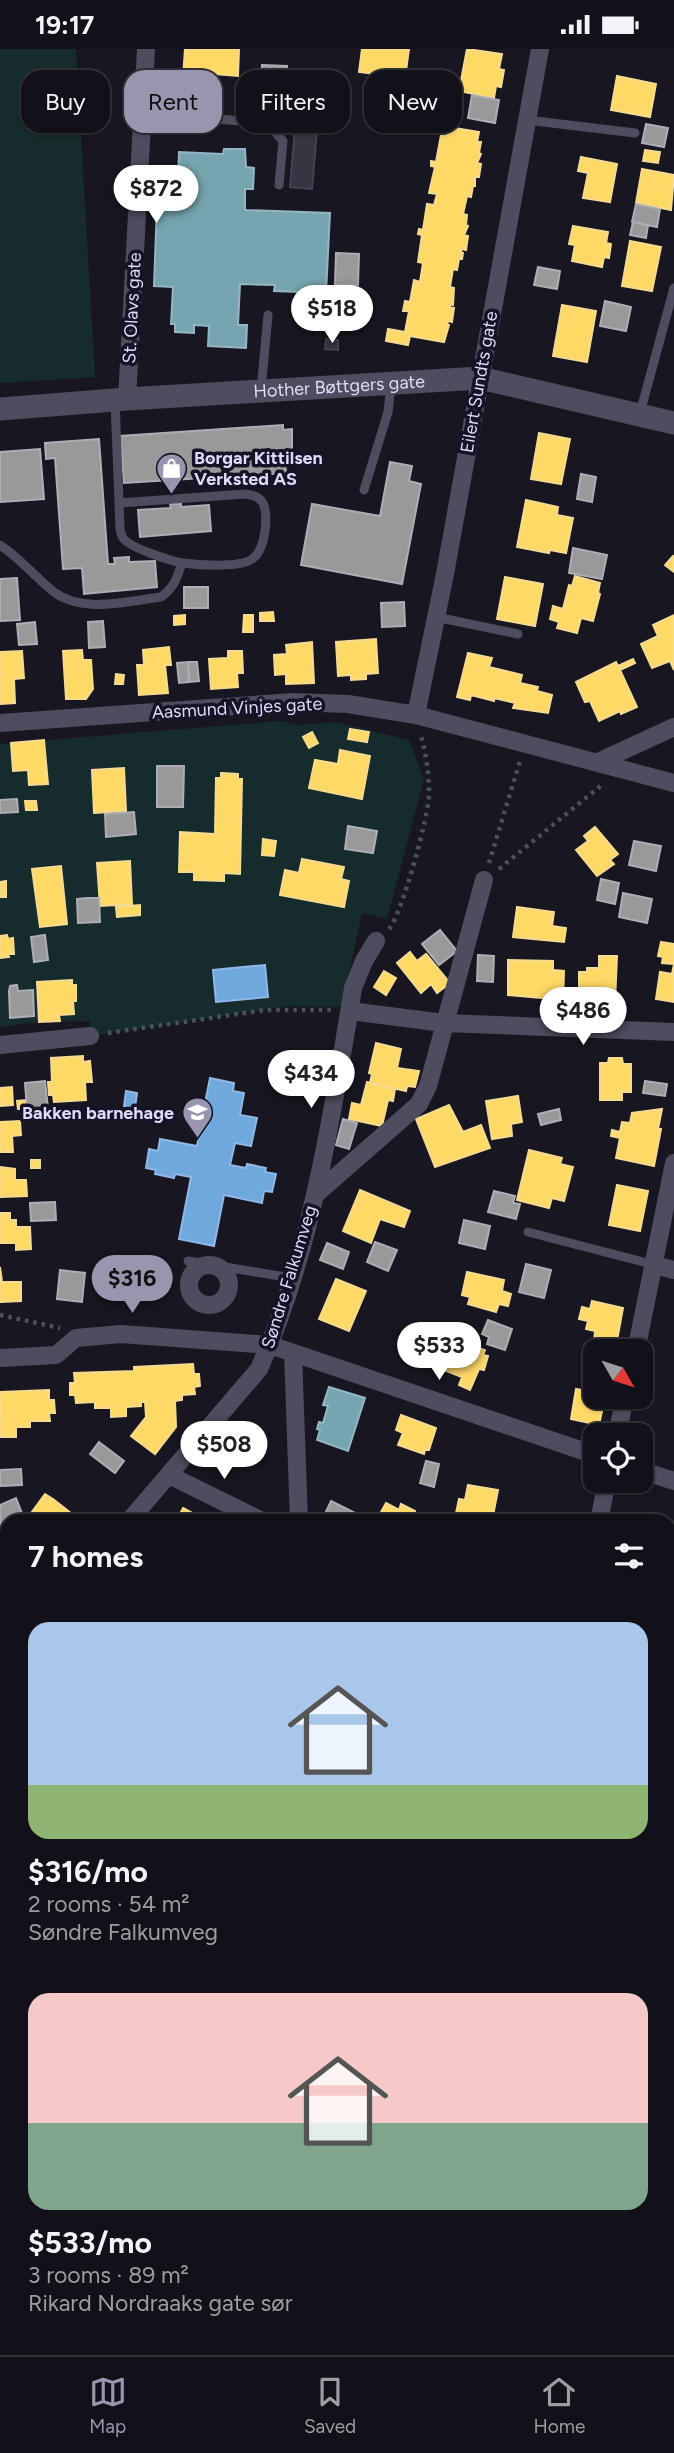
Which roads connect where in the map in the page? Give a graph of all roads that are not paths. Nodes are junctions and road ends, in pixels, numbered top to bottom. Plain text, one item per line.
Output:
1 (146, 49) edge
2 (540, 49) edge
3 (145, 70) edge
4 (222, 119) edge
5 (527, 120) junction
6 (141, 133) edge
7 (635, 133) dead end
8 (278, 185) dead end
9 (674, 288) edge
10 (268, 315) dead end
11 (480, 378) junction
12 (391, 385) junction
13 (261, 392) junction
14 (121, 399) junction
15 (0, 409) edge
16 (639, 414) junction
17 (674, 423) edge
18 (365, 490) dead end
19 (119, 503) junction
20 (0, 545) edge
21 (182, 563) junction
22 (436, 617) junction
23 (518, 634) dead end
24 (416, 715) junction
25 (0, 723) edge
26 (674, 727) edge
27 (598, 762) junction
28 (674, 783) edge
29 (484, 880) road end
30 (376, 941) road end
31 (350, 1011) junction
32 (444, 1023) junction
33 (674, 1032) edge
34 (90, 1035) road end
35 (0, 1045) edge
36 (674, 1163) edge
37 (315, 1195) junction
38 (528, 1232) dead end
39 (188, 1261) dead end
40 (654, 1265) junction
41 (674, 1270) edge
42 (292, 1278) junction
43 (639, 1339) edge
44 (270, 1345) junction
45 (293, 1353) junction
46 (0, 1358) edge
47 (583, 1451) edge
48 (653, 1474) edge
49 (169, 1475) junction
50 (674, 1481) edge
51 (605, 1493) edge
52 (135, 1514) edge
53 (248, 1514) edge
54 (299, 1514) edge
55 (600, 1514) edge

1 - 3 street, St. Olavs gate
2 - 5 street, Eilert Sundts gate
4 - 8 lane
5 - 7 lane
5 - 11 street, Eilert Sundts gate
6 - 14 street, St. Olavs gate
9 - 16 lane
10 - 13 lane
11 - 12 street, Hother Bøttgers gate
11 - 16 street, Hother Bøttgers gate
11 - 22 street, Eilert Sundts gate
12 - 13 street, Hother Bøttgers gate
12 - 18 lane
13 - 14 street, Hother Bøttgers gate
14 - 15 street, Hother Bøttgers gate
14 - 19 lane
16 - 17 street, Hother Bøttgers gate
19 - 21 lane
19 - 21 lane
20 - 21 lane
22 - 23 lane
22 - 24 street, Eilert Sundts gate
24 - 25 street, Aasmund Vinjes gate
24 - 27 street, Aasmund Vinjes gate
26 - 27 street
27 - 28 street, Aasmund Vinjes gate
29 - 32 street, Søndre Falkumveg
30 - 31 street, Søndre Falkumveg
31 - 32 street
31 - 37 street, Søndre Falkumveg
32 - 33 street
32 - 37 street, Søndre Falkumveg
34 - 35 street
36 - 40 street
37 - 42 street, Søndre Falkumveg
38 - 40 lane
39 - 42 lane
40 - 41 street
40 - 43 street
42 - 44 street, Søndre Falkumveg
44 - 45 street
44 - 46 street
44 - 49 street, Søndre Falkumveg
45 - 47 street
45 - 54 street
48 - 50 street
49 - 52 street, Søndre Falkumveg
49 - 53 street
51 - 55 street

